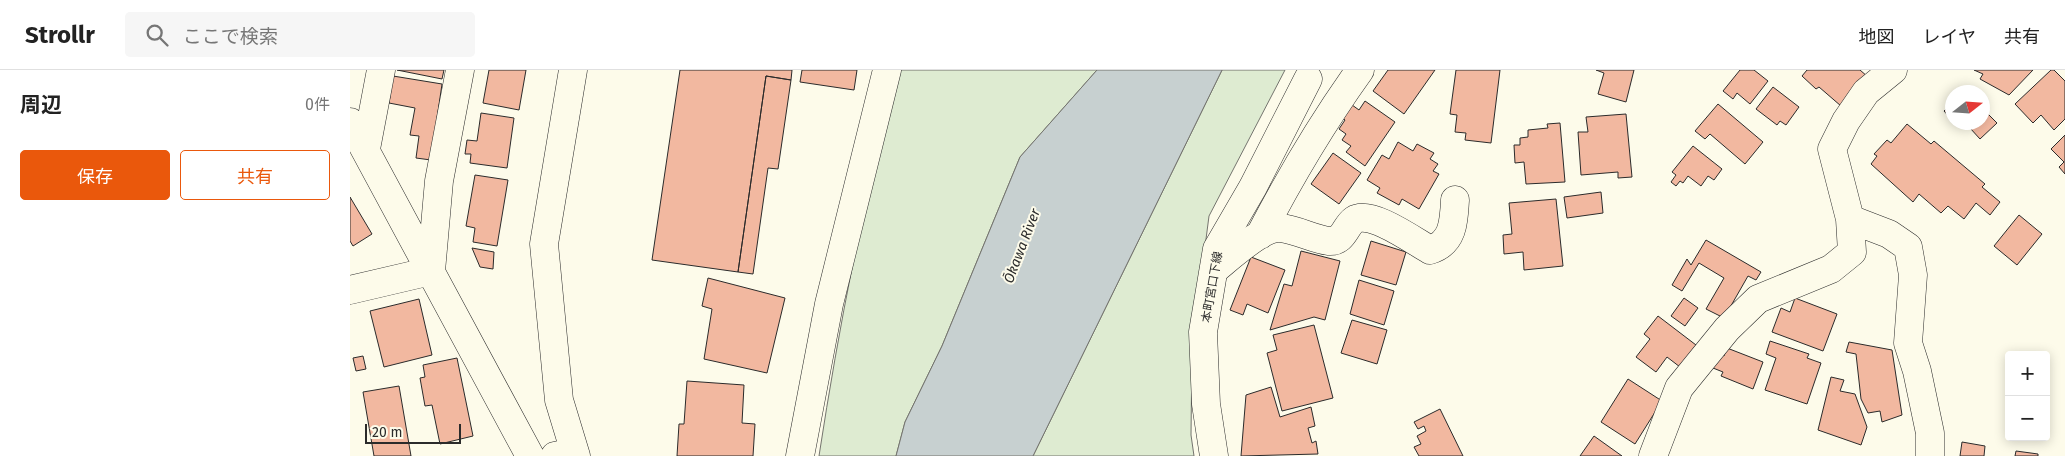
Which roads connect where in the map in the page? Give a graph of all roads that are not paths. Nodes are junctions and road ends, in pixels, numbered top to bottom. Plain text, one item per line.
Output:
1 (381, 70) edge
2 (460, 70) edge
3 (573, 70) edge
4 (887, 70) edge
5 (1360, 70) edge
6 (1892, 70) edge
7 (1309, 75) edge
8 (350, 122) edge
9 (366, 149) junction
10 (1455, 200) dead end
11 (1850, 219) junction
12 (1260, 235) junction
13 (1214, 270) junction
14 (431, 271) junction
15 (350, 290) edge
16 (568, 455) edge
17 (530, 456) edge
18 (800, 456) edge
19 (1214, 456) edge
20 (1653, 456) edge
21 (1930, 456) edge

1 - 9 street
2 - 14 street
3 - 16 street
4 - 18 street
5 - 12 street
6 - 11 street
7 - 13 street, 本町宮口下線
8 - 9 street
9 - 14 street
10 - 12 street
11 - 20 street
11 - 21 street
12 - 13 street
13 - 19 street, 本町宮口下線
14 - 15 street
14 - 17 street

